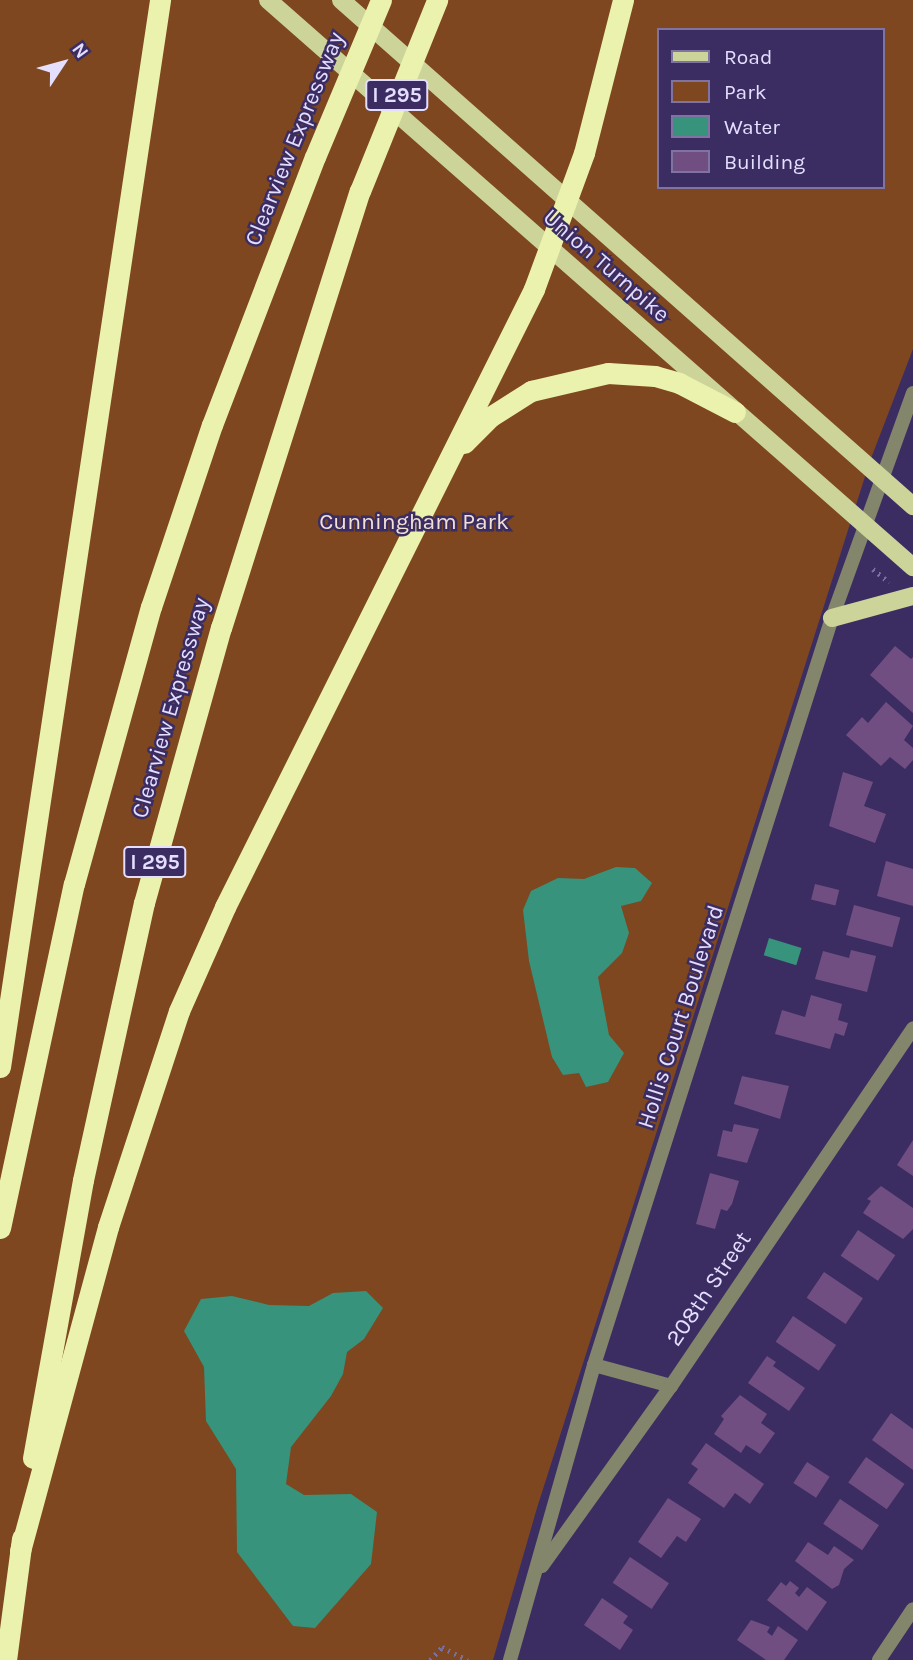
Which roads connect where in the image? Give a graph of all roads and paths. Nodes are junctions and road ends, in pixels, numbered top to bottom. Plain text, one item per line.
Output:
1 (160, 0) edge
2 (268, 0) edge
3 (341, 0) edge
4 (381, 0) edge
5 (437, 0) edge
6 (623, 0) edge
7 (568, 201) junction
8 (550, 248) junction
9 (913, 393) edge
10 (735, 412) junction
11 (880, 475) junction
12 (437, 482) junction
13 (913, 506) edge
14 (867, 526) junction
15 (913, 567) edge
16 (873, 569) dead end
17 (892, 584) dead end
18 (913, 596) edge
19 (832, 618) junction
20 (913, 1028) edge
21 (0, 1067) edge
22 (0, 1228) edge
23 (594, 1365) junction
24 (671, 1386) junction
25 (20, 1551) junction
26 (537, 1572) junction
27 (913, 1609) edge
28 (6, 1660) edge
29 (430, 1660) edge
30 (468, 1660) edge
31 (510, 1660) edge
32 (879, 1660) edge

1 - 21 highway
2 - 8 main road, Union Turnpike
3 - 7 main road, Union Turnpike
4 - 22 highway, Clearview Expressway / I 295, bridge
5 - 25 highway, Clearview Expressway / I 295, bridge
6 - 7 highway
7 - 8 highway
7 - 11 main road, Union Turnpike
8 - 10 main road, Union Turnpike
8 - 12 highway
9 - 11 street, Hollis Court Boulevard
10 - 12 highway
10 - 14 main road, Union Turnpike
11 - 13 main road, Union Turnpike
11 - 14 street, Hollis Court Boulevard
12 - 25 highway
14 - 15 main road, Union Turnpike
14 - 19 street, Hollis Court Boulevard
16 - 17 path
18 - 19 main road
19 - 23 street, Hollis Court Boulevard
20 - 24 street, 208th Street
23 - 24 street
23 - 26 street, Hollis Court Boulevard
24 - 26 street, 208th Street
25 - 28 highway, Clearview Expressway / I 295
26 - 31 street, Hollis Court Boulevard
27 - 32 street
29 - 30 path

